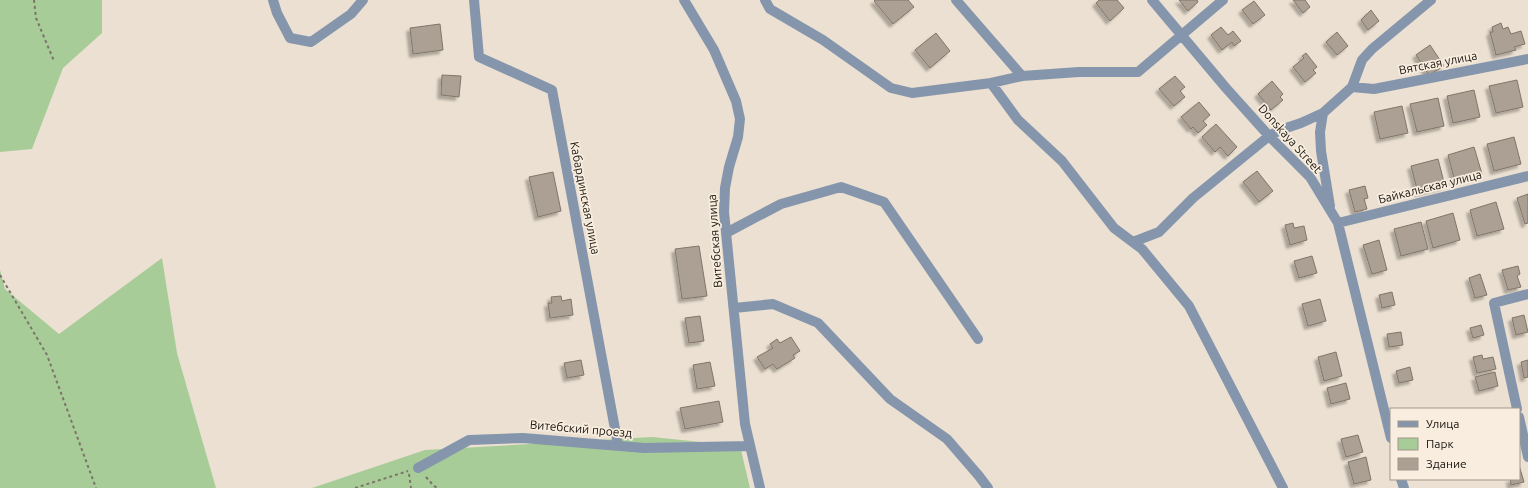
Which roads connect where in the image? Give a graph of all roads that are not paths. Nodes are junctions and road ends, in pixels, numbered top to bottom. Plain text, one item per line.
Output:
1 (273, 0) edge
2 (363, 0) edge
3 (474, 0) edge
4 (684, 0) edge
5 (765, 0) edge
6 (956, 0) edge
7 (1152, 0) edge
8 (1223, 0) edge
9 (1431, 0) edge
10 (1181, 34) junction
11 (1528, 59) edge
12 (1022, 76) junction
13 (991, 83) junction
14 (1352, 87) junction
15 (1323, 113) junction
16 (1269, 136) junction
17 (1528, 176) edge
18 (1331, 212) junction
19 (1338, 223) junction
20 (726, 233) junction
21 (1133, 242) junction
22 (1528, 294) edge
23 (734, 308) junction
24 (978, 339) dead end
25 (1517, 408) edge
26 (1520, 421) edge
27 (1390, 434) edge
28 (618, 446) junction
29 (750, 446) junction
30 (1528, 458) edge
31 (413, 470) road end
32 (760, 488) edge
33 (988, 488) edge
34 (1283, 488) edge

1 - 2 street
3 - 28 street, Кабардинская улица
4 - 20 street, Витебская улица
5 - 13 street
6 - 12 street
7 - 10 street, Donskaya Street
8 - 10 street
9 - 14 street
10 - 12 street
10 - 16 street, Donskaya Street
11 - 14 street, Вятская улица
12 - 13 street
13 - 21 street
14 - 15 street
15 - 16 street
15 - 18 street
16 - 18 street, Donskaya Street
16 - 21 street
17 - 19 street, Байкальская улица
18 - 19 street, Donskaya Street
19 - 27 street, Donskaya Street
20 - 23 street, Витебская улица
20 - 24 street
21 - 34 street
22 - 25 street
23 - 29 street, Витебская улица
23 - 33 street
26 - 30 street
28 - 29 street, Витебский проезд
28 - 31 street, Витебский проезд
29 - 32 street, Витебская улица

